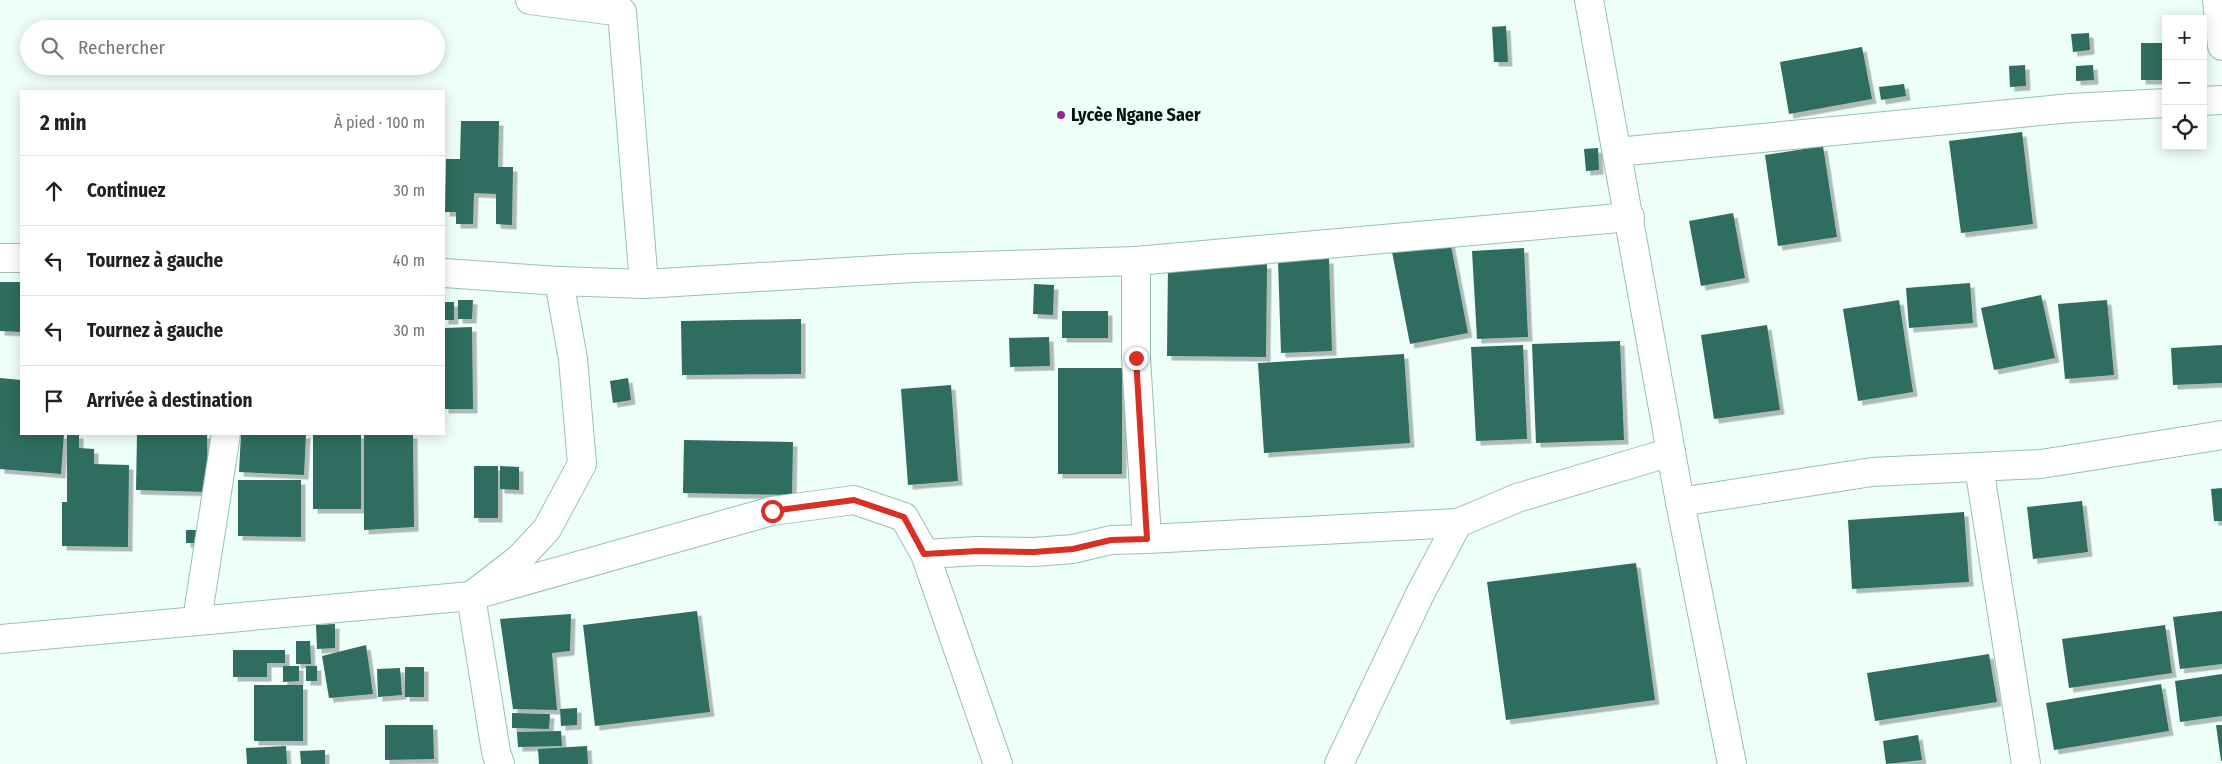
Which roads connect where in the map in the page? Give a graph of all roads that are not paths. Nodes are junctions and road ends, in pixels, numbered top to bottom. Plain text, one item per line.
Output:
1 (530, 0) edge
2 (1589, 0) edge
3 (2217, 0) edge
4 (623, 6) edge
5 (2222, 46) edge
6 (2222, 100) edge
7 (2207, 101) edge
8 (2162, 103) edge
9 (1617, 152) junction
10 (1630, 217) junction
11 (0, 258) edge
12 (20, 258) edge
13 (1136, 261) junction
14 (445, 273) edge
15 (559, 281) junction
16 (644, 284) junction
17 (226, 435) edge
18 (2222, 435) edge
19 (1671, 452) junction
20 (1979, 466) junction
21 (1680, 502) junction
22 (1458, 523) junction
23 (1147, 539) junction
24 (924, 554) junction
25 (471, 596) junction
26 (197, 620) junction
27 (0, 639) edge
28 (495, 760) edge
29 (998, 764) edge
30 (1340, 764) edge
31 (1732, 764) edge
32 (2026, 764) edge

1 - 4 street
2 - 9 street
3 - 5 street
4 - 16 street
6 - 7 street
8 - 9 street
9 - 10 street
10 - 13 street
10 - 19 street
11 - 12 street
13 - 16 street
13 - 23 street
14 - 15 street
15 - 16 street
15 - 25 street
17 - 26 street
18 - 20 street
19 - 21 street
19 - 22 street
20 - 21 street
20 - 32 street
21 - 31 street
22 - 23 street
22 - 30 street
23 - 24 street
24 - 25 street
24 - 29 street
25 - 26 street
25 - 28 street
26 - 27 street

